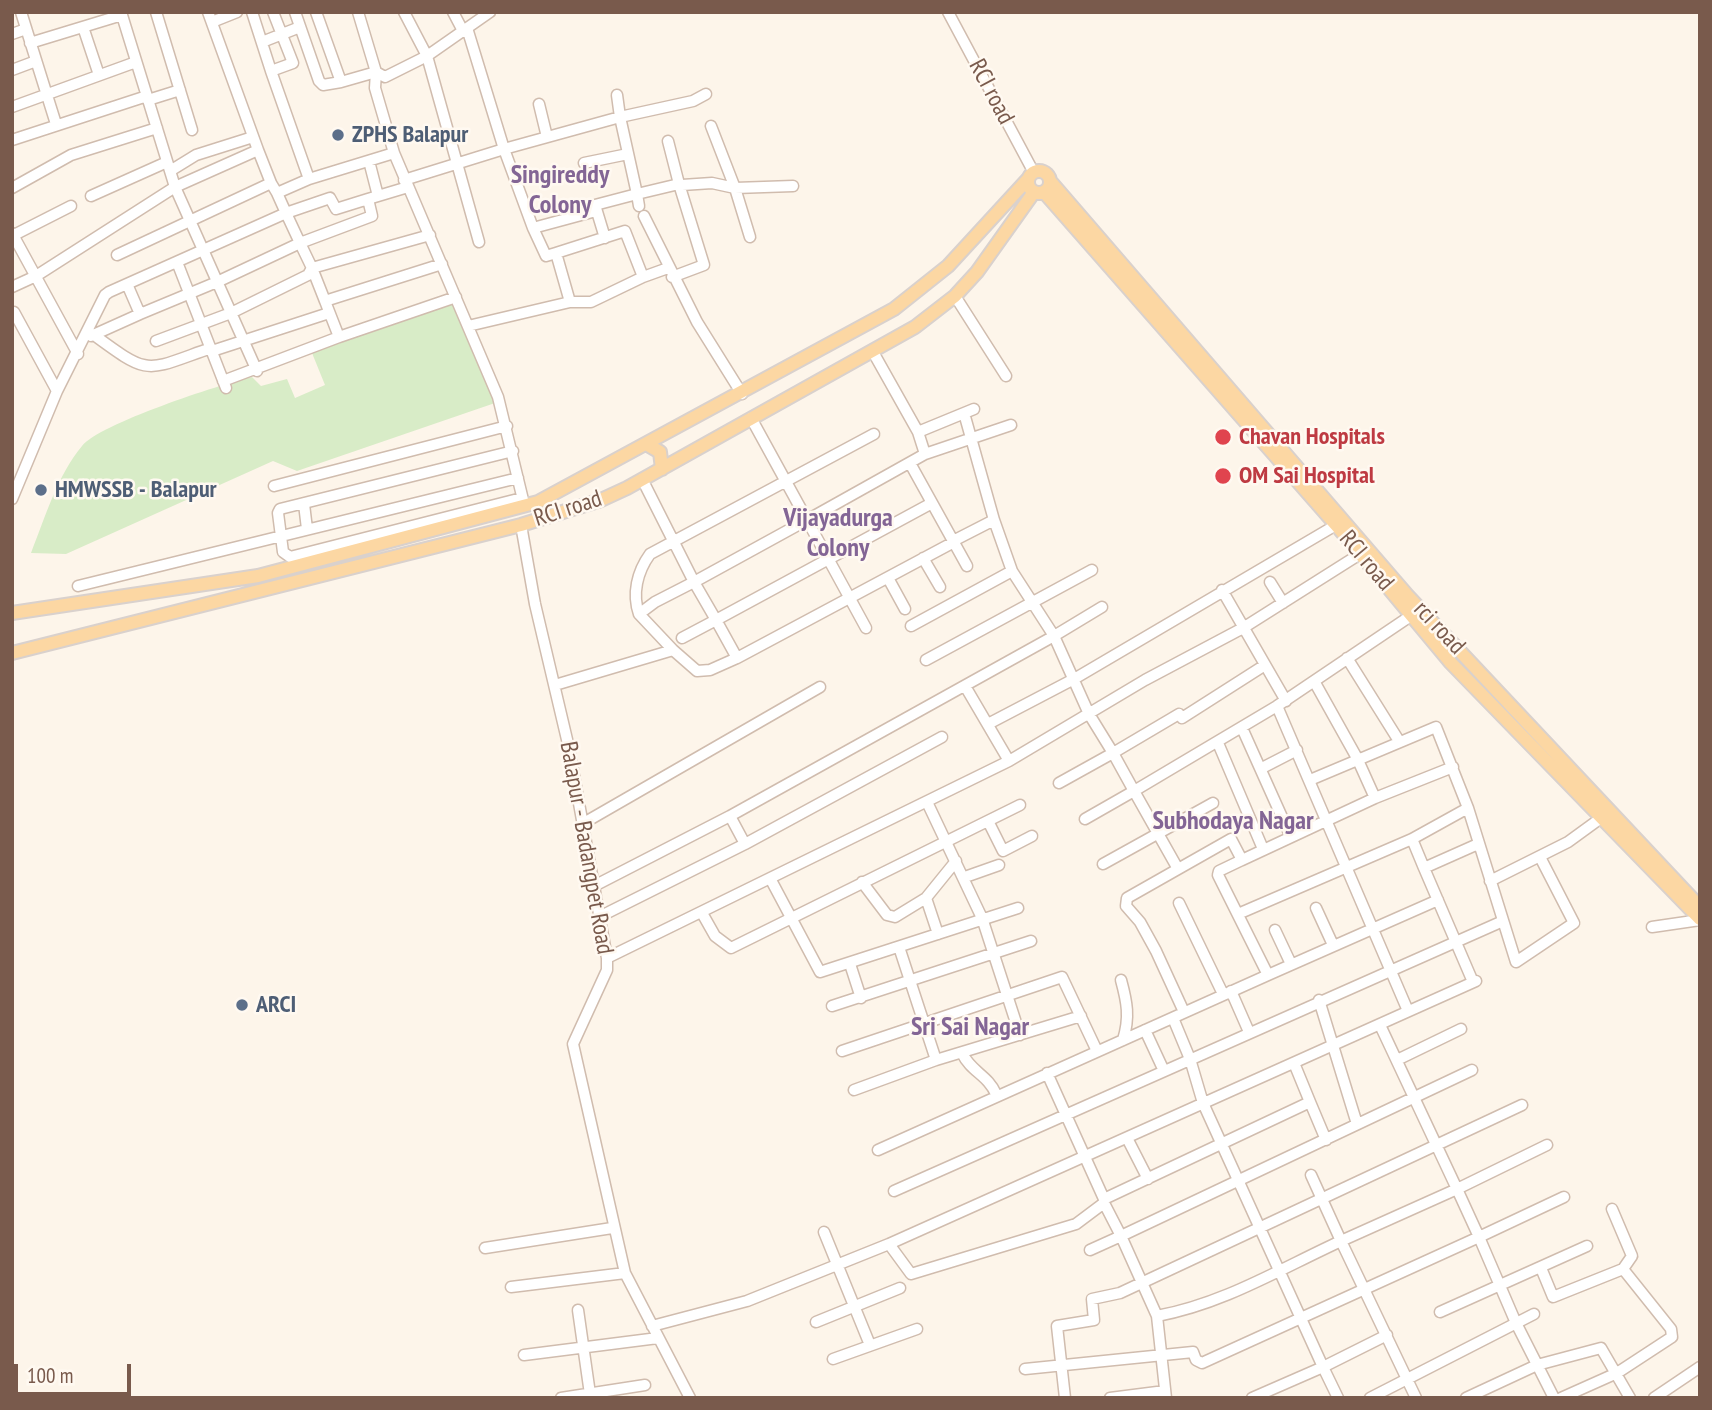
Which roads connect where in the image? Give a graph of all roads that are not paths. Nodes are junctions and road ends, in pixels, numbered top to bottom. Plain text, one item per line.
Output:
1 (20, 12) edge
2 (156, 12) edge
3 (237, 12) edge
4 (252, 12) edge
5 (272, 12) edge
6 (295, 12) edge
7 (316, 12) edge
8 (358, 12) edge
9 (453, 12) edge
10 (490, 12) edge
11 (948, 12) edge
12 (405, 13) edge
13 (121, 14) edge
14 (210, 17) edge
15 (83, 27) junction
16 (300, 27) junction
17 (26, 29) junction
18 (465, 29) junction
19 (12, 34) edge
20 (282, 34) junction
21 (262, 42) junction
22 (30, 43) junction
23 (427, 55) junction
24 (36, 61) junction
25 (136, 62) junction
26 (12, 70) edge
27 (271, 71) junction
28 (376, 72) junction
29 (99, 75) junction
30 (341, 82) junction
31 (180, 90) junction
32 (46, 94) junction
33 (706, 94) dead end
34 (617, 95) dead end
35 (147, 98) junction
36 (539, 104) dead end
37 (12, 107) edge
38 (620, 117) junction
39 (56, 124) junction
40 (711, 126) dead end
41 (157, 128) junction
42 (192, 130) dead end
43 (547, 137) junction
44 (253, 138) junction
45 (12, 140) edge
46 (668, 141) dead end
47 (504, 149) junction
48 (258, 150) junction
49 (394, 153) junction
50 (628, 154) junction
51 (369, 161) junction
52 (457, 162) junction
53 (584, 163) dead end
54 (168, 167) junction
55 (309, 179) junction
56 (271, 183) junction
57 (1038, 183) junction
58 (406, 184) junction
59 (679, 184) junction
60 (793, 186) dead end
61 (175, 187) junction
62 (12, 188) edge
63 (735, 188) junction
64 (277, 193) junction
65 (637, 194) junction
66 (91, 196) dead end
67 (373, 197) junction
68 (71, 206) dead end
69 (639, 206) dead end
70 (596, 211) junction
71 (286, 213) junction
72 (644, 216) dead end
73 (188, 219) junction
74 (534, 228) junction
75 (13, 235) edge
76 (430, 235) junction
77 (605, 237) junction
78 (750, 237) dead end
79 (479, 242) dead end
80 (300, 243) junction
81 (201, 251) junction
82 (556, 253) junction
83 (117, 255) dead end
84 (177, 262) junction
85 (442, 264) junction
86 (312, 268) junction
87 (670, 273) junction
88 (36, 276) junction
89 (643, 277) junction
90 (217, 282) junction
91 (127, 284) junction
92 (12, 287) edge
93 (190, 293) junction
94 (955, 296) junction
95 (456, 297) junction
96 (325, 301) junction
97 (570, 302) junction
98 (14, 312) dead end
99 (231, 313) junction
100 (329, 313) junction
101 (140, 314) junction
102 (202, 324) junction
103 (468, 326) junction
104 (89, 337) junction
105 (339, 337) junction
106 (243, 339) junction
107 (156, 341) dead end
108 (211, 349) junction
109 (873, 352) junction
110 (78, 354) junction
111 (257, 371) junction
112 (1006, 376) dead end
113 (57, 391) junction
114 (741, 394) junction
115 (751, 418) junction
116 (1011, 425) dead end
117 (507, 426) junction
118 (918, 432) junction
119 (874, 434) dead end
120 (664, 436) junction
121 (969, 439) junction
122 (648, 445) junction
123 (513, 451) junction
124 (925, 454) junction
125 (675, 461) junction
126 (911, 465) junction
127 (662, 468) junction
128 (518, 478) junction
129 (642, 480) junction
130 (786, 482) junction
131 (274, 486) dead end
132 (1319, 497) junction
133 (12, 499) edge
134 (524, 503) junction
135 (932, 503) junction
136 (304, 504) junction
137 (807, 520) junction
138 (994, 520) junction
139 (521, 525) junction
140 (1336, 525) junction
141 (307, 529) junction
142 (280, 536) junction
143 (674, 541) junction
144 (953, 541) junction
145 (1360, 554) junction
146 (923, 558) junction
147 (828, 560) junction
148 (967, 566) dead end
149 (1092, 570) dead end
150 (1012, 571) junction
151 (888, 578) junction
152 (694, 582) junction
153 (1270, 582) dead end
154 (78, 586) dead end
155 (940, 587) dead end
156 (1222, 590) junction
157 (850, 597) junction
158 (121, 599) junction
159 (1033, 602) junction
160 (1283, 603) junction
161 (1102, 607) dead end
162 (905, 609) dead end
163 (12, 613) edge
164 (639, 614) junction
165 (1412, 615) junction
166 (716, 620) junction
167 (126, 624) junction
168 (911, 626) dead end
169 (866, 628) dead end
170 (1243, 628) junction
171 (1054, 636) junction
172 (682, 638) dead end
173 (673, 650) junction
174 (12, 653) edge
175 (737, 658) junction
176 (1347, 658) junction
177 (926, 660) dead end
178 (1265, 665) junction
179 (1074, 679) junction
180 (1314, 681) junction
181 (555, 685) junction
182 (965, 686) junction
183 (820, 687) dead end
184 (1282, 704) junction
185 (1089, 714) junction
186 (988, 724) junction
187 (1242, 728) junction
188 (942, 737) dead end
189 (1399, 741) junction
190 (1219, 743) junction
191 (1297, 750) junction
192 (1113, 753) junction
193 (1357, 758) junction
194 (1009, 761) junction
195 (1453, 767) junction
196 (1262, 768) junction
197 (1310, 780) junction
198 (1059, 783) dead end
199 (1580, 787) junction
200 (1134, 791) junction
201 (1375, 798) junction
202 (927, 802) junction
203 (1213, 803) dead end
204 (1020, 805) dead end
205 (1468, 808) junction
206 (730, 816) junction
207 (1601, 818) junction
208 (1085, 819) dead end
209 (1326, 819) junction
210 (988, 821) junction
211 (582, 824) junction
212 (1158, 832) junction
213 (1290, 835) junction
214 (1032, 836) dead end
215 (1412, 839) junction
216 (946, 842) junction
217 (745, 844) junction
218 (1478, 844) junction
219 (1263, 849) junction
220 (1540, 857) junction
221 (1242, 860) junction
222 (956, 861) junction
223 (1103, 864) dead end
224 (999, 865) dead end
225 (1346, 866) junction
226 (1424, 868) junction
227 (1178, 869) junction
228 (965, 877) junction
229 (771, 880) junction
230 (1490, 881) junction
231 (862, 882) junction
232 (594, 886) junction
233 (926, 898) junction
234 (1438, 900) junction
235 (1179, 903) dead end
236 (1700, 907) edge
237 (1018, 908) dead end
238 (1316, 908) dead end
239 (702, 913) junction
240 (1238, 914) junction
241 (601, 916) junction
242 (791, 918) junction
243 (982, 919) junction
244 (1700, 920) edge
245 (1503, 921) junction
246 (1652, 927) dead end
247 (1371, 928) junction
248 (1275, 930) dead end
249 (938, 934) junction
250 (1031, 941) dead end
251 (1455, 941) junction
252 (1332, 945) junction
253 (899, 947) junction
254 (995, 954) junction
255 (607, 958) junction
256 (850, 964) junction
257 (1291, 964) junction
258 (1389, 970) junction
259 (1268, 975) junction
260 (1121, 980) dead end
261 (911, 982) junction
262 (1227, 993) junction
263 (1006, 995) junction
264 (861, 998) junction
265 (1319, 1000) junction
266 (832, 1006) dead end
267 (1408, 1011) junction
268 (1184, 1013) junction
269 (1081, 1016) junction
270 (1173, 1018) junction
271 (925, 1022) junction
272 (1380, 1025) junction
273 (1461, 1029) dead end
274 (1145, 1030) junction
275 (1249, 1032) junction
276 (1020, 1035) junction
277 (1123, 1040) junction
278 (1334, 1046) junction
279 (842, 1051) dead end
280 (1097, 1051) junction
281 (962, 1053) junction
282 (1190, 1059) junction
283 (936, 1060) junction
284 (1397, 1060) junction
285 (1294, 1063) junction
286 (1472, 1070) dead end
287 (1164, 1071) junction
288 (1047, 1073) junction
289 (854, 1090) dead end
290 (996, 1094) junction
291 (1416, 1098) junction
292 (1310, 1102) junction
293 (1203, 1103) junction
294 (1522, 1105) dead end
295 (1067, 1114) junction
296 (1357, 1124) junction
297 (1127, 1138) junction
298 (1325, 1140) junction
299 (1221, 1144) junction
300 (1437, 1145) junction
301 (1546, 1145) dead end
302 (877, 1150) dead end
303 (1085, 1156) junction
304 (1311, 1175) dead end
305 (1148, 1179) junction
306 (1238, 1182) junction
307 (1457, 1189) junction
308 (894, 1191) dead end
309 (1564, 1198) dead end
310 (1322, 1199) junction
311 (1104, 1201) junction
312 (1612, 1209) dead end
313 (1260, 1227) junction
314 (612, 1228) junction
315 (824, 1232) dead end
316 (1121, 1236) junction
317 (1479, 1237) junction
318 (1341, 1241) junction
319 (889, 1244) junction
320 (1587, 1246) dead end
321 (485, 1248) dead end
322 (1090, 1250) dead end
323 (835, 1266) junction
324 (1541, 1268) junction
325 (1623, 1269) junction
326 (1279, 1270) junction
327 (625, 1273) junction
328 (1142, 1282) junction
329 (1500, 1286) junction
330 (510, 1287) dead end
331 (900, 1288) dead end
332 (1364, 1288) junction
333 (853, 1306) junction
334 (578, 1310) dead end
335 (1440, 1312) dead end
336 (1534, 1314) dead end
337 (1157, 1315) junction
338 (1301, 1317) junction
339 (816, 1322) dead end
340 (1516, 1323) junction
341 (652, 1326) junction
342 (917, 1329) dead end
343 (1387, 1335) junction
344 (658, 1338) junction
345 (870, 1345) junction
346 (582, 1347) junction
347 (1163, 1353) junction
348 (524, 1355) dead end
349 (833, 1359) dead end
350 (1060, 1365) junction
351 (1537, 1365) junction
352 (1323, 1367) junction
353 (1700, 1367) edge
354 (1025, 1369) dead end
355 (1617, 1373) junction
356 (1406, 1379) junction
357 (645, 1385) dead end
358 (590, 1394) junction
359 (1166, 1394) edge
360 (561, 1398) edge
361 (690, 1398) edge
362 (1065, 1398) edge
363 (1110, 1398) edge
364 (1252, 1398) edge
365 (1338, 1398) edge
366 (1370, 1398) edge
367 (1416, 1398) edge
368 (1466, 1398) edge
369 (1554, 1398) edge
370 (1561, 1398) edge
371 (1630, 1398) edge
372 (1654, 1398) edge

1 - 17 street
2 - 31 street
3 - 14 street
4 - 21 street
5 - 20 street
6 - 16 street
7 - 30 street
8 - 28 street
9 - 18 street
10 - 18 street
11 - 57 street, RCI road
12 - 23 street
13 - 15 street
13 - 25 street
14 - 44 street
15 - 22 street
15 - 29 street
16 - 20 street
16 - 30 street
17 - 19 street
17 - 22 street
18 - 23 street
18 - 47 street
20 - 21 street
20 - 27 street
21 - 27 street
22 - 24 street
23 - 28 street
23 - 52 street
24 - 26 street
24 - 32 street
25 - 29 street
25 - 35 street
27 - 55 street
28 - 30 street
28 - 49 street
29 - 32 street
31 - 35 street
31 - 42 street
32 - 37 street
32 - 39 street
33 - 38 street
34 - 38 street
35 - 39 street
35 - 41 street
36 - 43 street
38 - 43 street
38 - 50 street
39 - 45 street
40 - 63 street
41 - 54 street
41 - 62 street
43 - 47 street
44 - 48 street
44 - 54 street
46 - 59 street
47 - 52 street
47 - 74 street
48 - 56 street
48 - 61 street
49 - 51 street
49 - 58 street
50 - 53 street
50 - 65 street
51 - 55 street
51 - 67 street
52 - 58 street
52 - 79 street
54 - 61 street
54 - 66 street
55 - 64 street
56 - 64 street
56 - 73 street
57 - 94 main road, RCI road
57 - 114 main road
57 - 132 main road, RCI road
58 - 67 street
58 - 76 street
59 - 63 street
59 - 65 street
59 - 87 street
60 - 63 street
61 - 73 street
61 - 88 street
63 - 78 street
64 - 71 street
65 - 69 street
65 - 70 street
67 - 71 street
67 - 80 street
68 - 75 street
70 - 74 street
70 - 77 street
71 - 80 street
71 - 81 street
72 - 87 street
73 - 81 street
73 - 83 street
74 - 82 street
75 - 88 street
76 - 85 street
76 - 86 street
77 - 82 street
77 - 89 street
80 - 86 street
80 - 90 street
81 - 84 street
81 - 90 street
82 - 97 street
84 - 91 street
84 - 93 street
85 - 95 street
85 - 96 street
86 - 96 street
86 - 99 street
87 - 89 street
87 - 114 street
88 - 92 street
88 - 110 street
89 - 97 street
90 - 93 street
90 - 99 street
91 - 101 street
91 - 104 street
93 - 101 street
93 - 102 street
94 - 109 main road, RCI road
94 - 112 street
95 - 103 street
95 - 105 street
96 - 100 street
97 - 103 street
98 - 113 street
99 - 102 street
99 - 106 street
100 - 105 street
100 - 106 street
101 - 104 street
102 - 107 street
102 - 108 street
103 - 117 street
104 - 108 street
104 - 110 street
105 - 111 street
106 - 108 street
106 - 111 street
108 - 111 street
109 - 115 main road, RCI road
109 - 118 street
110 - 113 street
113 - 133 street
114 - 120 main road
115 - 125 main road, RCI road
115 - 130 street
116 - 121 street
117 - 123 street
117 - 131 street
118 - 121 street
118 - 124 street
119 - 130 street
120 - 122 main road
120 - 125 main road
121 - 124 street
121 - 138 street
122 - 127 main road
122 - 134 main road
123 - 128 street
123 - 136 street
124 - 126 street
125 - 127 main road, RCI road
126 - 135 street
126 - 137 street
127 - 129 main road, RCI road
128 - 134 street
128 - 141 street
129 - 139 main road, RCI road
129 - 143 street
130 - 137 street
130 - 143 street
132 - 140 main road, RCI road
132 - 199 main road, rci road
134 - 142 street
134 - 158 main road
135 - 144 street
135 - 147 street
136 - 141 street
136 - 142 street
137 - 147 street
137 - 152 street
138 - 144 street
138 - 150 street
139 - 167 main road, RCI road
139 - 181 street, Balapur - Badangpet Road
140 - 145 main road, RCI road
140 - 156 street
141 - 142 street
142 - 154 street
143 - 152 street
143 - 164 street
144 - 146 street
144 - 148 street
145 - 160 street
145 - 165 main road, RCI road
146 - 151 street
146 - 155 street
147 - 157 street
147 - 166 street
149 - 159 street
150 - 159 street
150 - 168 street
151 - 157 street
151 - 162 street
152 - 164 street
152 - 166 street
153 - 160 street
156 - 170 street
156 - 179 street
157 - 169 street
157 - 175 street
158 - 163 main road
158 - 167 main road
159 - 171 street
159 - 177 street
160 - 170 street
161 - 171 street
164 - 173 street
165 - 176 street
165 - 199 main road, RCI road
166 - 172 street
166 - 175 street
167 - 174 main road, RCI road
170 - 178 street
170 - 185 street
171 - 179 street
171 - 182 street
173 - 175 street
173 - 181 street
176 - 180 street
176 - 189 street
178 - 184 street
178 - 192 street
179 - 185 street
179 - 186 street
180 - 184 street
180 - 193 street
181 - 211 street, Balapur - Badangpet Road
182 - 186 street
182 - 206 street
183 - 211 street
184 - 187 street
184 - 191 street
185 - 192 street
185 - 194 street
186 - 194 street
187 - 190 street
187 - 196 street
188 - 217 street
189 - 193 street
189 - 195 street
190 - 200 street
190 - 219 street
191 - 196 street
191 - 197 street
192 - 198 street
192 - 200 street
193 - 197 street
193 - 201 street
194 - 202 street
195 - 201 street
195 - 205 street
196 - 213 street
197 - 209 street
199 - 207 main road, RCI road
199 - 236 main road, rci road
200 - 208 street
200 - 212 street
201 - 209 street
202 - 216 street
202 - 229 street
203 - 212 street
204 - 210 street
205 - 215 street
205 - 218 street
206 - 217 street
206 - 232 street
207 - 220 street
207 - 244 main road, RCI road
209 - 213 street
209 - 225 street
210 - 214 street
210 - 216 street
211 - 232 street, Balapur - Badangpet Road
212 - 223 street
212 - 227 street
213 - 219 street
215 - 225 street
215 - 226 street
216 - 222 street
216 - 231 street
217 - 241 street
218 - 226 street
218 - 230 street
219 - 221 street
220 - 230 street
220 - 245 street
221 - 227 street
221 - 240 street
222 - 228 street
222 - 233 street
224 - 228 street
225 - 240 street
225 - 247 street
226 - 234 street
227 - 268 street
228 - 243 street
229 - 239 street
229 - 242 street
230 - 245 street
231 - 233 street
231 - 242 street
232 - 241 street, Balapur - Badangpet Road
233 - 249 street
234 - 247 street
234 - 251 street
235 - 262 street
237 - 243 street
238 - 252 street
239 - 242 street
239 - 255 street
240 - 259 street
241 - 255 street, Balapur - Badangpet Road
242 - 256 street
243 - 249 street
243 - 254 street
244 - 246 street
245 - 251 street
247 - 252 street
247 - 258 street
248 - 257 street
249 - 253 street
250 - 254 street
251 - 258 street
251 - 267 street
252 - 257 street
253 - 256 street
253 - 261 street
254 - 261 street
254 - 263 street
255 - 314 street, Balapur - Badangpet Road
256 - 264 street
257 - 259 street
258 - 265 street
258 - 267 street
259 - 262 street
260 - 277 street
261 - 264 street
261 - 271 street
262 - 268 street
262 - 275 street
263 - 269 street
263 - 271 street
263 - 276 street
264 - 266 street
265 - 275 street
265 - 278 street
267 - 272 street
268 - 270 street
269 - 276 street
269 - 280 street
270 - 274 street
270 - 282 street
271 - 279 street
271 - 283 street
272 - 278 street
272 - 284 street
273 - 284 street
274 - 277 street
274 - 287 street
275 - 282 street
276 - 281 street
277 - 280 street
278 - 285 street
278 - 296 street
280 - 288 street
281 - 283 street
281 - 290 street
282 - 287 street
282 - 293 street
283 - 289 street
284 - 291 street
285 - 292 street
285 - 293 street
286 - 291 street
287 - 295 street
288 - 290 street
288 - 295 street
290 - 302 street
291 - 296 street
291 - 300 street
292 - 298 street
292 - 299 street
293 - 297 street
293 - 299 street
294 - 300 street
295 - 303 street
295 - 308 street
296 - 298 street
297 - 303 street
297 - 305 street
298 - 306 street
299 - 305 street
299 - 306 street
300 - 307 street
300 - 310 street
301 - 307 street
303 - 311 street
303 - 319 street
304 - 310 street
305 - 311 street
306 - 313 street
306 - 316 street
307 - 317 street
307 - 318 street
309 - 317 street
310 - 313 street
310 - 318 street
311 - 316 street
311 - 319 street
312 - 325 street
313 - 326 street
313 - 328 street
314 - 321 street
314 - 327 street, Balapur - Badangpet Road
315 - 323 street
316 - 322 street
316 - 328 street
317 - 329 street
317 - 332 street
318 - 326 street
318 - 332 street
319 - 323 street
320 - 324 street
323 - 333 street
323 - 341 street
324 - 325 street
324 - 329 street
325 - 355 street
326 - 337 street
326 - 338 street
327 - 330 street
327 - 341 street, Balapur - Badangpet Road
328 - 337 street
328 - 350 street
329 - 335 street
329 - 340 street
331 - 333 street
332 - 338 street
332 - 343 street
333 - 339 street
333 - 345 street
334 - 346 street
336 - 340 street
337 - 347 street
338 - 347 street
338 - 352 street
340 - 351 street
340 - 356 street
341 - 344 street, Balapur - Badangpet Road
342 - 345 street
343 - 352 street
343 - 356 street
344 - 346 street
344 - 361 street, Balapur - Badangpet Road
345 - 349 street
346 - 348 street
346 - 358 street
347 - 350 street
347 - 359 street
350 - 354 street
350 - 362 street
351 - 355 street
351 - 368 street
351 - 369 street
352 - 364 street
352 - 365 street
353 - 372 street
355 - 370 street
355 - 371 street
356 - 366 street
356 - 367 street
357 - 358 street
358 - 360 street
359 - 363 street

